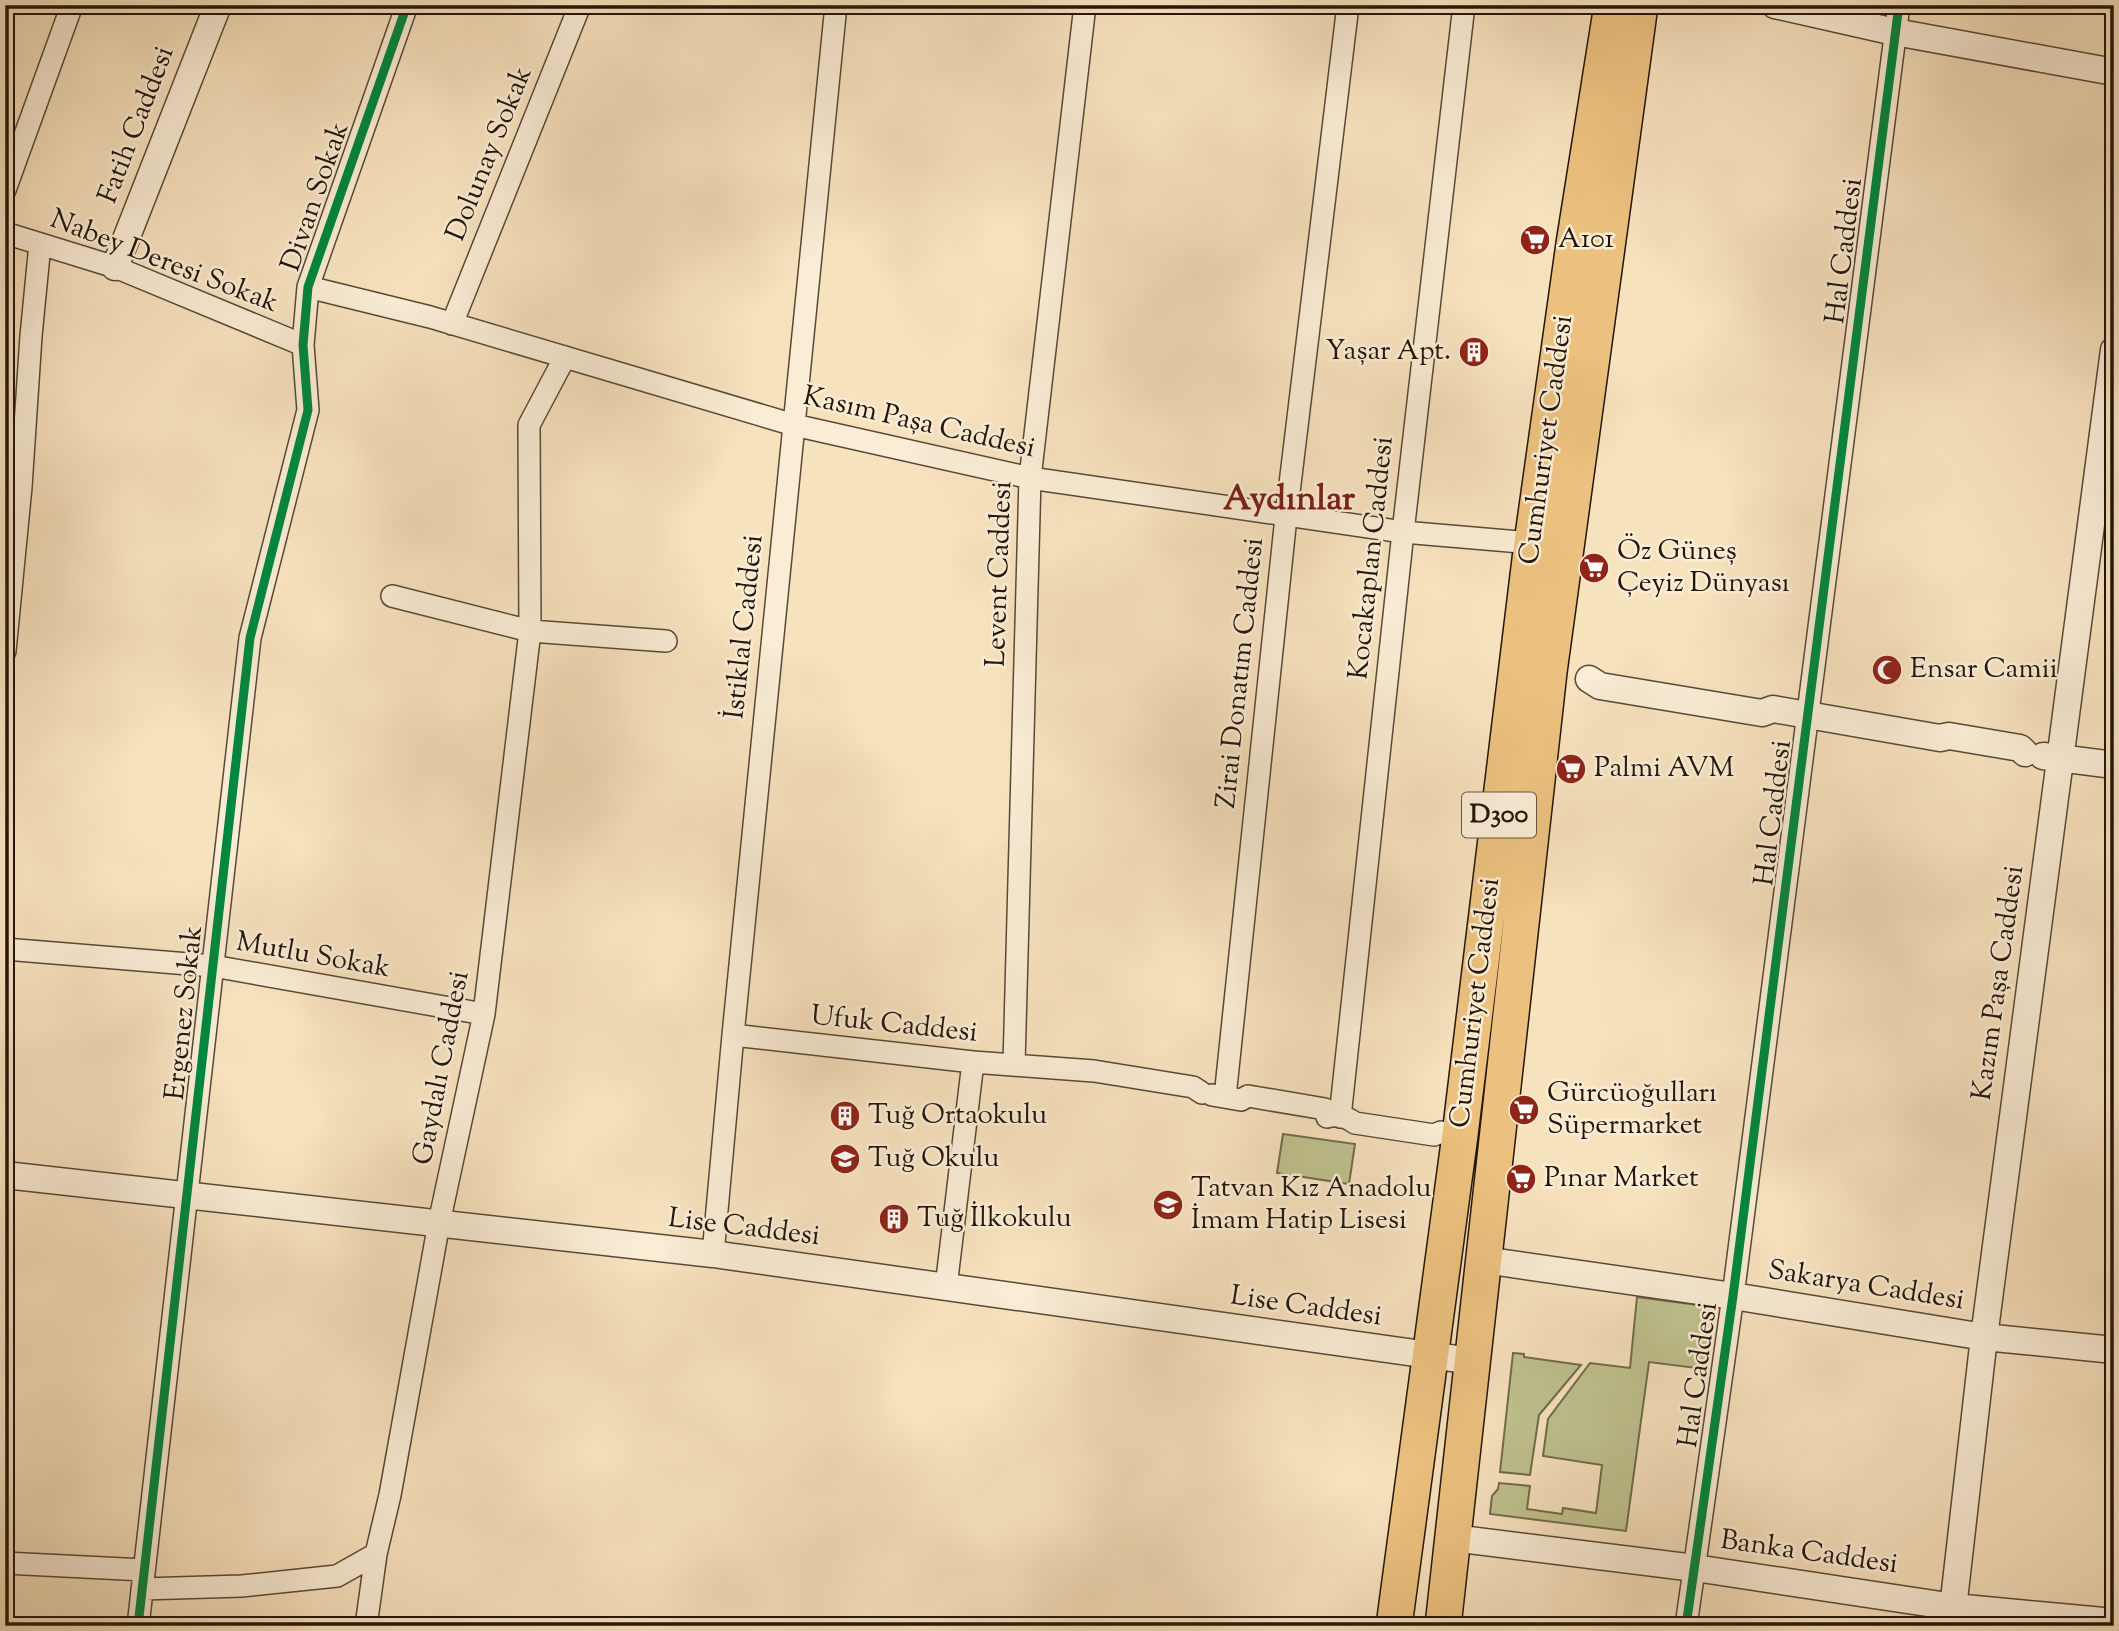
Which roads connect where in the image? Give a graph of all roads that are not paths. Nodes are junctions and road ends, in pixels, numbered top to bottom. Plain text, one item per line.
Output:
1 (72, 5) edge
2 (218, 5) edge
3 (407, 5) edge
4 (580, 5) edge
5 (836, 5) edge
6 (1085, 5) edge
7 (1348, 5) edge
8 (1464, 5) edge
9 (1612, 5) edge
10 (1640, 5) edge
11 (1775, 5) edge
12 (1899, 5) edge
13 (1895, 32) junction
14 (2114, 72) edge
15 (5, 190) edge
16 (5, 233) edge
17 (40, 244) junction
18 (115, 267) junction
19 (308, 287) junction
20 (452, 324) junction
21 (303, 345) junction
22 (2114, 349) edge
23 (565, 357) junction
24 (308, 410) joint
25 (794, 425) junction
26 (1031, 478) junction
27 (1286, 517) junction
28 (1403, 532) junction
29 (1532, 543) junction
30 (392, 596) dead end
31 (530, 631) junction
32 (666, 641) dead end
33 (5, 652) edge
34 (1549, 672) junction
35 (1809, 715) junction
36 (2060, 759) junction
37 (2114, 765) edge
38 (5, 949) edge
39 (213, 966) junction
40 (484, 1014) junction
41 (733, 1035) junction
42 (973, 1062) junction
43 (1014, 1065) junction
44 (1233, 1098) junction
45 (1340, 1117) junction
46 (1450, 1134) junction
47 (5, 1175) edge
48 (187, 1197) junction
49 (439, 1223) junction
50 (713, 1254) junction
51 (1484, 1261) junction
52 (946, 1287) junction
53 (1733, 1297) junction
54 (1984, 1337) junction
55 (2114, 1350) edge
56 (1432, 1357) junction
57 (1472, 1361) junction
58 (1453, 1538) junction
59 (376, 1554) junction
60 (5, 1563) edge
61 (1695, 1568) junction
62 (143, 1579) junction
63 (1953, 1616) edge
64 (2114, 1622) edge
65 (138, 1626) edge
66 (366, 1626) edge
67 (1394, 1626) edge
68 (1443, 1626) edge
69 (1686, 1626) edge

1 - 15 street
2 - 18 street, Fatih Caddesi
3 - 19 street, Divan Sokak
4 - 20 street, Dolunay Sokak
5 - 25 street, İstiklal Caddesi
6 - 26 street, Levent Caddesi
7 - 27 street, Zirai Donatım Caddesi
8 - 28 street, Kocakaplan Caddesi
9 - 29 highway, Cumhuriyet Caddesi / D300
10 - 34 highway, Cumhuriyet Caddesi / D300
11 - 13 street
12 - 13 street, Hal Caddesi
13 - 14 street
13 - 35 street, Hal Caddesi
16 - 17 street, Nabey Deresi Sokak
17 - 18 street, Nabey Deresi Sokak
17 - 33 street
18 - 21 street, Nabey Deresi Sokak
19 - 20 street, Kasım Paşa Caddesi
19 - 21 street, Divan Sokak
20 - 23 street, Kasım Paşa Caddesi
21 - 24 street, Divan Sokak
22 - 36 street, Kazım Paşa Caddesi
23 - 25 street, Kasım Paşa Caddesi
23 - 31 street, Gaydalı Caddesi
24 - 39 street, Ergenez Sokak
25 - 26 street, Kasım Paşa Caddesi
25 - 41 street, İstiklal Caddesi
26 - 27 street, Kasım Paşa Caddesi
26 - 43 street, Levent Caddesi
27 - 28 street, Kasım Paşa Caddesi
27 - 44 street, Zirai Donatım Caddesi
28 - 29 street, Kasım Paşa Caddesi
28 - 45 street, Kocakaplan Caddesi
29 - 46 highway, Cumhuriyet Caddesi / D300
30 - 31 street
31 - 32 street
31 - 40 street, Gaydalı Caddesi
34 - 35 street
34 - 51 highway, Cumhuriyet Caddesi / D300
35 - 36 street
35 - 53 street, Hal Caddesi
36 - 37 street
36 - 54 street, Kazım Paşa Caddesi
38 - 39 street, Mutlu Sokak
39 - 40 street, Mutlu Sokak
39 - 48 street, Ergenez Sokak
40 - 49 street, Gaydalı Caddesi
41 - 42 street, Ufuk Caddesi
41 - 50 street, İstiklal Caddesi
42 - 43 street, Ufuk Caddesi
42 - 52 street
43 - 44 street, Ufuk Caddesi
44 - 45 street, Ufuk Caddesi
45 - 46 street, Ufuk Caddesi
46 - 56 highway, Cumhuriyet Caddesi / D300
47 - 48 street, Lise Caddesi
48 - 49 street, Lise Caddesi
48 - 62 street, Ergenez Sokak
49 - 50 street, Lise Caddesi
49 - 59 street, Gaydalı Caddesi
50 - 52 street, Lise Caddesi
51 - 53 street, Sakarya Caddesi
51 - 57 highway, Cumhuriyet Caddesi / D300
52 - 56 street, Lise Caddesi
53 - 54 street, Sakarya Caddesi
53 - 61 street, Hal Caddesi
54 - 55 street, Sakarya Caddesi
54 - 63 street, Kazım Paşa Caddesi
56 - 57 street, Lise Caddesi
56 - 67 highway, Cumhuriyet Caddesi / D300
57 - 58 highway, Cumhuriyet Caddesi / D300
58 - 61 street, Banka Caddesi
58 - 68 highway, Cumhuriyet Caddesi / D300
59 - 62 street
59 - 66 street, Gaydalı Caddesi
60 - 62 street
61 - 63 street, Banka Caddesi
61 - 69 street, Hal Caddesi
62 - 65 street, Ergenez Sokak
63 - 64 street, Banka Caddesi

